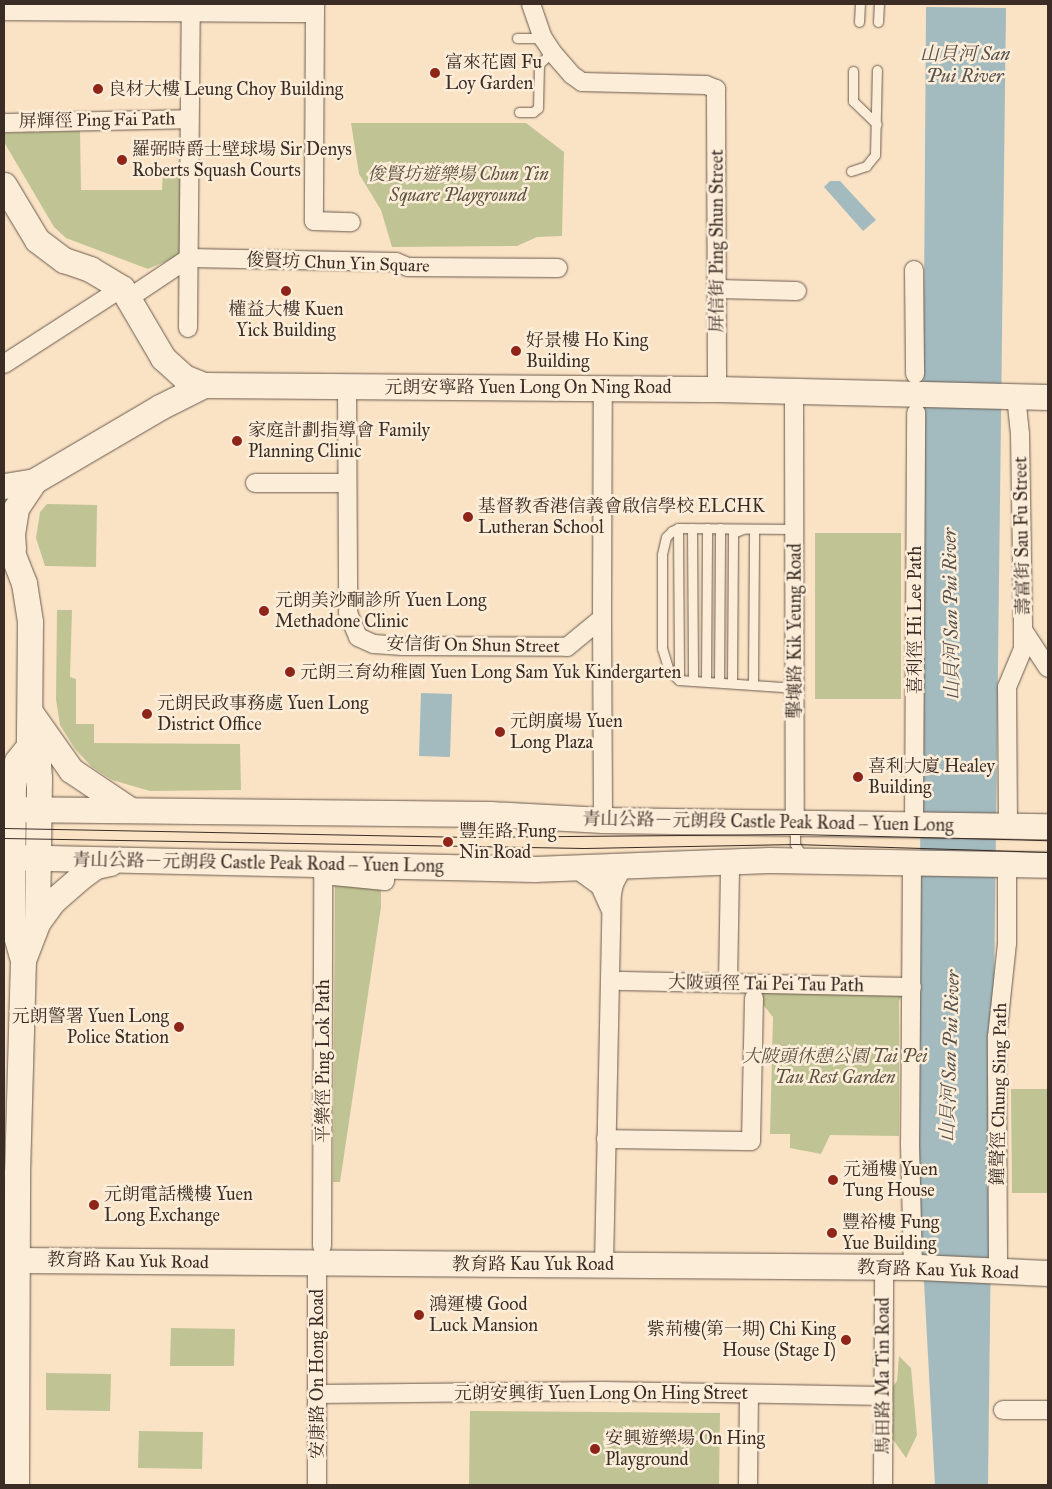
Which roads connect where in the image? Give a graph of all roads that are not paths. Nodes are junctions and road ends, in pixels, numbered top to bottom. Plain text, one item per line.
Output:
1 (531, 4) edge
2 (860, 4) edge
3 (878, 4) edge
4 (315, 8) edge
5 (4, 11) edge
6 (191, 12) junction
7 (860, 22) dead end
8 (878, 22) dead end
9 (517, 38) dead end
10 (548, 45) junction
11 (877, 70) dead end
12 (853, 71) dead end
13 (519, 112) dead end
14 (189, 119) junction
15 (4, 123) edge
16 (877, 124) junction
17 (851, 171) dead end
18 (4, 185) edge
19 (351, 222) dead end
20 (189, 258) junction
21 (558, 268) dead end
22 (914, 270) dead end
23 (718, 289) junction
24 (797, 291) dead end
25 (125, 293) junction
26 (188, 328) dead end
27 (163, 358) junction
28 (4, 364) edge
29 (204, 385) junction
30 (347, 386) junction
31 (603, 388) junction
32 (717, 389) junction
33 (794, 392) junction
34 (915, 394) junction
35 (1013, 396) junction
36 (1048, 397) edge
37 (160, 406) junction
38 (34, 482) junction
39 (255, 483) dead end
40 (347, 484) junction
41 (4, 486) edge
42 (678, 528) junction
43 (692, 528) junction
44 (707, 528) junction
45 (720, 528) junction
46 (749, 528) junction
47 (794, 529) junction
48 (8, 540) edge
49 (602, 618) junction
50 (1023, 630) junction
51 (1048, 668) edge
52 (679, 680) junction
53 (693, 681) junction
54 (706, 681) junction
55 (719, 682) junction
56 (732, 682) junction
57 (753, 683) junction
58 (796, 688) junction
59 (30, 701) junction
60 (29, 746) junction
61 (4, 753) edge
62 (9, 809) edge
63 (38, 809) junction
64 (129, 809) junction
65 (603, 820) junction
66 (795, 821) junction
67 (916, 826) junction
68 (1048, 826) edge
69 (1008, 827) junction
70 (18, 858) edge
71 (125, 859) junction
72 (812, 862) junction
73 (914, 864) junction
74 (1004, 864) junction
75 (1048, 865) edge
76 (624, 866) junction
77 (575, 868) junction
78 (730, 872) dead end
79 (385, 873) junction
80 (323, 875) joint
81 (612, 913) junction
82 (8, 916) edge
83 (37, 923) junction
84 (23, 960) junction
85 (620, 981) dead end
86 (728, 983) junction
87 (912, 987) junction
88 (754, 998) dead end
89 (606, 1139) junction
90 (11, 1178) edge
91 (319, 1255) junction
92 (18, 1260) junction
93 (604, 1265) junction
94 (884, 1267) junction
95 (916, 1267) junction
96 (993, 1268) junction
97 (1048, 1273) edge
98 (318, 1394) junction
99 (749, 1394) junction
100 (883, 1396) junction
101 (1003, 1410) dead end
102 (1048, 1410) edge
103 (10, 1441) edge
104 (16, 1485) edge
105 (317, 1485) edge
106 (748, 1485) edge
107 (882, 1485) edge

1 - 10 street
2 - 7 lane
3 - 8 lane
4 - 6 street
4 - 19 street
5 - 6 street
6 - 14 street
9 - 10 lane
10 - 13 lane
10 - 23 street, 屏信街 Ping Shun Street
11 - 16 lane
12 - 16 lane
14 - 15 street, 屏輝徑 Ping Fai Path
14 - 20 street
16 - 17 lane
18 - 25 main road
20 - 21 street, 俊賢坊 Chun Yin Square
20 - 25 street
20 - 26 street
22 - 34 street, 喜利徑 Hi Lee Path
23 - 24 street
23 - 32 street, 屏信街 Ping Shun Street
25 - 27 main road
25 - 28 street
27 - 29 main road
27 - 37 main road
29 - 30 main road, 元朗安寧路 Yuen Long On Ning Road
29 - 37 main road, 元朗安寧路 Yuen Long On Ning Road
30 - 31 main road, 元朗安寧路 Yuen Long On Ning Road
30 - 40 street, 安信街 On Shun Street
31 - 32 main road, 元朗安寧路 Yuen Long On Ning Road
31 - 49 street
32 - 33 main road, 元朗安寧路 Yuen Long On Ning Road
33 - 34 main road, 元朗安寧路 Yuen Long On Ning Road
33 - 47 street, 擊壤路 Kik Yeung Road
34 - 35 main road, 元朗安寧路 Yuen Long On Ning Road
34 - 67 street, 喜利徑 Hi Lee Path
35 - 36 main road, 元朗安寧路 Yuen Long On Ning Road
35 - 50 street, 壽富街 Sau Fu Street
37 - 38 main road, 元朗安寧路 Yuen Long On Ning Road
38 - 41 main road
38 - 48 main road
39 - 40 street
40 - 49 street, 安信街 On Shun Street
42 - 43 lane
42 - 52 lane
42 - 52 lane
43 - 44 lane
43 - 53 lane
44 - 45 lane
44 - 54 lane
45 - 46 lane
45 - 55 lane
46 - 47 lane
46 - 56 lane
46 - 57 lane
47 - 58 street, 擊壤路 Kik Yeung Road
48 - 59 main road
49 - 65 street
50 - 51 street, 壽富街 Sau Fu Street
50 - 69 street
52 - 53 lane
53 - 54 lane
54 - 55 lane
55 - 56 lane
56 - 57 lane
57 - 58 lane
58 - 66 street, 擊壤路 Kik Yeung Road
59 - 60 main road
59 - 61 main road
59 - 64 main road
60 - 62 main road
60 - 63 main road
62 - 63 main road, 青山公路－元朗段 Castle Peak Road – Yuen Long
62 - 70 main road
63 - 64 main road, 青山公路－元朗段 Castle Peak Road – Yuen Long
63 - 70 main road
64 - 65 main road, 青山公路－元朗段 Castle Peak Road – Yuen Long
65 - 66 main road, 青山公路－元朗段 Castle Peak Road – Yuen Long
66 - 67 main road, 青山公路－元朗段 Castle Peak Road – Yuen Long
66 - 72 lane, 擊壤路 Kik Yeung Road
67 - 69 main road, 青山公路－元朗段 Castle Peak Road – Yuen Long
68 - 69 main road, 青山公路－元朗段 Castle Peak Road – Yuen Long
70 - 71 main road, 青山公路－元朗段 Castle Peak Road – Yuen Long
70 - 82 main road
70 - 83 main road
71 - 79 main road, 青山公路－元朗段 Castle Peak Road – Yuen Long
71 - 83 main road
72 - 73 main road, 青山公路－元朗段 Castle Peak Road – Yuen Long
72 - 76 main road, 青山公路－元朗段 Castle Peak Road – Yuen Long
73 - 74 main road, 青山公路－元朗段 Castle Peak Road – Yuen Long
73 - 87 street
74 - 75 main road, 青山公路－元朗段 Castle Peak Road – Yuen Long
74 - 96 street, 鐘聲徑 Chung Sing Path
76 - 77 main road, 青山公路－元朗段 Castle Peak Road – Yuen Long
76 - 81 street
77 - 79 main road, 青山公路－元朗段 Castle Peak Road – Yuen Long
77 - 81 street
78 - 86 street
79 - 80 street, 青山公路－元朗段 Castle Peak Road – Yuen Long
80 - 91 street, 平樂徑 Ping Lok Path
81 - 89 street
82 - 84 main road
83 - 84 main road
84 - 90 main road
85 - 86 street, 大陂頭徑 Tai Pei Tau Path
86 - 87 street, 大陂頭徑 Tai Pei Tau Path
87 - 95 street
88 - 89 street
89 - 93 street
90 - 92 main road
91 - 92 main road, 教育路 Kau Yuk Road
91 - 93 main road, 教育路 Kau Yuk Road
91 - 98 street, 安康路 On Hong Road
92 - 103 main road
93 - 94 main road, 教育路 Kau Yuk Road
94 - 95 main road, 教育路 Kau Yuk Road
94 - 100 street, 馬田路 Ma Tin Road
95 - 96 main road, 教育路 Kau Yuk Road
96 - 97 main road, 教育路 Kau Yuk Road
98 - 99 street, 元朗安興街 Yuen Long On Hing Street
98 - 105 street, 安康路 On Hong Road
99 - 100 street, 元朗安興街 Yuen Long On Hing Street
99 - 106 street
100 - 107 street, 馬田路 Ma Tin Road
101 - 102 street
103 - 104 main road

